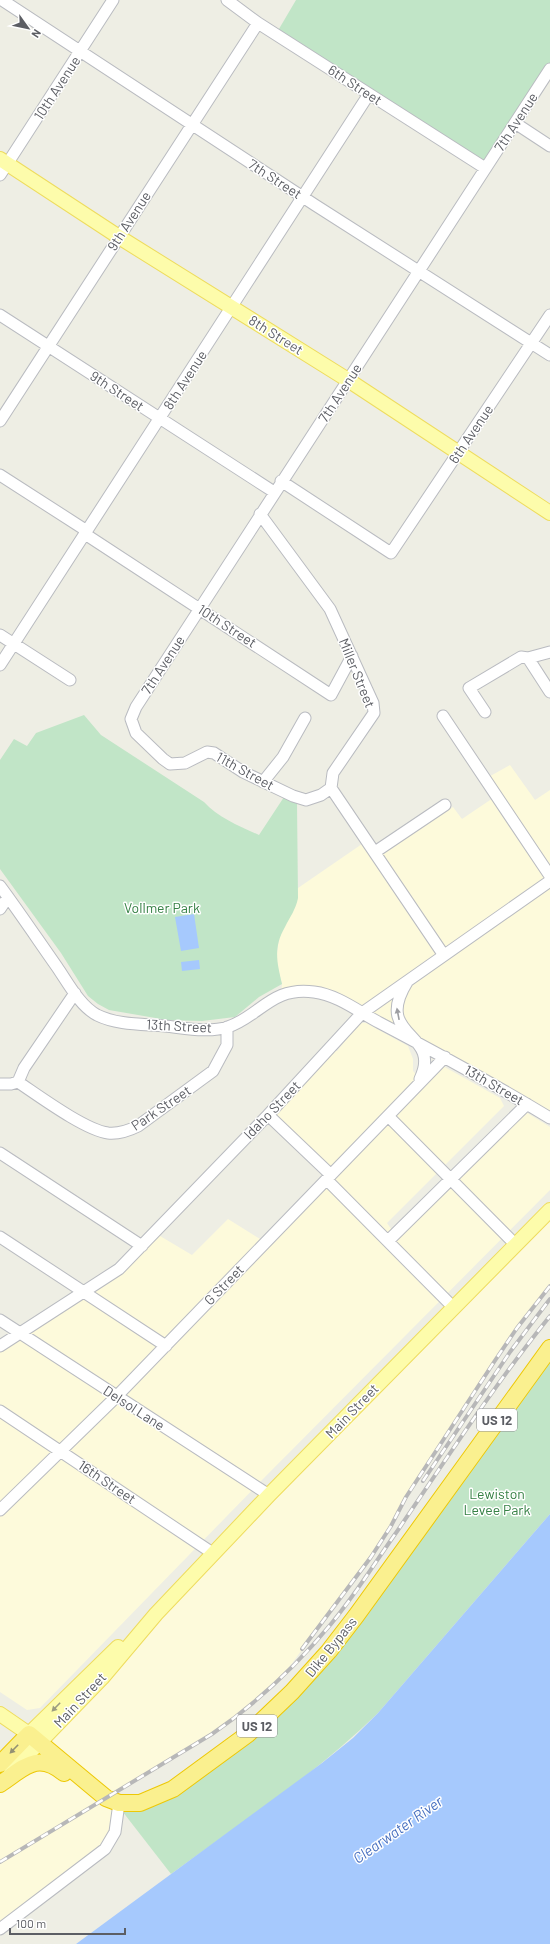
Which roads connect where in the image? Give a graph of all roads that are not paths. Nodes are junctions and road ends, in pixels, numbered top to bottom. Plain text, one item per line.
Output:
1 (2, 0) edge
2 (113, 0) edge
3 (227, 0) edge
4 (258, 23) junction
5 (80, 51) junction
6 (550, 69) edge
7 (369, 94) junction
8 (515, 123) junction
9 (191, 124) junction
10 (550, 146) edge
11 (2, 166) edge
12 (485, 168) junction
13 (303, 197) junction
14 (119, 237) junction
15 (419, 272) junction
16 (232, 307) junction
17 (0, 315) edge
18 (550, 315) edge
19 (531, 343) junction
20 (48, 346) junction
21 (550, 355) edge
22 (348, 380) junction
23 (160, 419) junction
24 (0, 421) edge
25 (459, 452) junction
26 (0, 475) edge
27 (281, 482) junction
28 (274, 492) junction
29 (550, 513) edge
30 (260, 514) junction
31 (86, 533) junction
32 (199, 608) junction
33 (0, 634) edge
34 (14, 644) junction
35 (550, 652) edge
36 (352, 656) junction
37 (528, 658) junction
38 (0, 665) edge
39 (70, 680) dead end
40 (550, 692) edge
41 (485, 712) dead end
42 (443, 716) dead end
43 (305, 718) dead end
44 (131, 719) joint
45 (263, 782) junction
46 (331, 788) junction
47 (445, 804) dead end
48 (375, 852) junction
49 (549, 883) edge
50 (0, 886) edge
51 (8, 897) junction
52 (0, 909) edge
53 (443, 954) junction
54 (408, 979) junction
55 (75, 993) junction
56 (362, 1013) junction
57 (227, 1027) junction
58 (419, 1043) junction
59 (445, 1057) junction
60 (18, 1082) junction
61 (0, 1084) edge
62 (418, 1085) junction
63 (527, 1104) junction
64 (268, 1115) junction
65 (388, 1116) junction
66 (550, 1118) edge
67 (0, 1153) edge
68 (329, 1178) junction
69 (450, 1179) junction
70 (550, 1210) edge
71 (0, 1237) edge
72 (388, 1241) junction
73 (515, 1244) junction
74 (142, 1246) junction
75 (84, 1292) junction
76 (453, 1307) junction
77 (0, 1320) edge
78 (20, 1333) junction
79 (0, 1346) edge
80 (166, 1346) junction
81 (550, 1348) edge
82 (116, 1397) junction
83 (0, 1411) edge
84 (61, 1452) junction
85 (269, 1495) junction
86 (0, 1510) edge
87 (214, 1554) junction
88 (0, 1714) edge
89 (34, 1738) junction
90 (0, 1764) edge
91 (0, 1783) edge
92 (100, 1793) junction
93 (119, 1803) junction
94 (0, 1929) edge

1 - 5 street, 7th Street
2 - 5 street, 10th Avenue
3 - 4 street, 6th Street
4 - 7 street, 6th Street
4 - 9 street, 9th Avenue
5 - 9 street, 7th Street
5 - 11 street, 10th Avenue
6 - 8 street, 7th Avenue
7 - 12 street, 6th Street
7 - 13 street, 8th Avenue
8 - 10 street
8 - 12 street, 7th Avenue
9 - 13 street, 7th Street
9 - 14 street, 9th Avenue
11 - 14 main road, 8th Street
12 - 15 street, 7th Avenue
13 - 15 street, 7th Street
13 - 16 street, 8th Avenue
14 - 16 main road, 8th Street
14 - 20 street, 9th Avenue
15 - 19 street, 7th Street
15 - 22 street, 7th Avenue
16 - 22 main road, 8th Street
16 - 23 street, 8th Avenue
17 - 20 street, 9th Street
18 - 19 street, 6th Avenue
19 - 21 street, 7th Street
19 - 25 street, 6th Avenue
20 - 23 street, 9th Street
20 - 24 street, 9th Avenue
22 - 25 main road, 8th Street
22 - 27 street, 7th Avenue
23 - 28 street, 9th Street
23 - 31 street, 8th Avenue
25 - 27 street, 6th Avenue
25 - 29 main road, 8th Street
26 - 31 street, 10th Street
27 - 28 street, 7th Avenue
28 - 30 street, 7th Avenue
30 - 32 street, 7th Avenue
30 - 36 street, Miller Street
31 - 32 street, 10th Street
31 - 34 street, 8th Avenue
32 - 36 street, 10th Street
32 - 44 street, 7th Avenue
33 - 34 street
34 - 38 street, 8th Avenue
34 - 39 street
35 - 37 street
36 - 46 street, Miller Street
37 - 40 street
37 - 41 street
42 - 49 street
43 - 45 street
44 - 45 street, 11th Street
45 - 46 street, 11th Street
46 - 48 street
47 - 48 street
48 - 53 street
49 - 53 street, Idaho Street
50 - 51 street, 13th Street
51 - 52 street
51 - 55 street, 13th Street
53 - 54 street, Idaho Street
54 - 56 street, Idaho Street
58 -> 54 street
55 - 57 street, 13th Street
55 - 60 street
56 - 57 street, 13th Street
56 - 58 street, 13th Street
56 - 64 street, Idaho Street
57 - 60 street, Park Street
58 - 59 street, 13th Street
58 - 62 street
59 - 62 street, G Street
59 - 63 street, 13th Street
60 - 61 street
62 - 65 street, G Street
63 - 66 street, 13th Street
63 - 69 street
64 - 68 street
64 - 74 street, Idaho Street
65 - 68 street, G Street
65 - 69 street
67 - 74 street
68 - 72 street
68 - 80 street, G Street
69 - 72 street
69 - 73 street
70 - 73 main road, Main Street
71 - 75 street
72 - 76 street
73 - 76 main road, Main Street
74 - 75 street, Idaho Street
75 - 78 street, Idaho Street
75 - 80 street
76 - 85 main road, Main Street
77 - 78 street, Delsol Lane
78 - 79 street, Idaho Street
78 - 82 street, Delsol Lane
80 - 82 street, G Street
81 - 93 highway, Dike Bypass / US 12
82 - 84 street, G Street
82 - 85 street, Delsol Lane
83 - 84 street, 16th Street
84 - 86 street, G Street
84 - 87 street, 16th Street
85 - 87 main road, Main Street
87 - 89 main road, Main Street
88 - 89 main road
89 -> 90 highway, Main Street
89 - 91 main road, Main Street / US 12
89 - 92 highway, Dike Bypass / US 12
91 - 92 highway, US 12
92 - 93 highway, Dike Bypass / US 12
93 - 94 street

